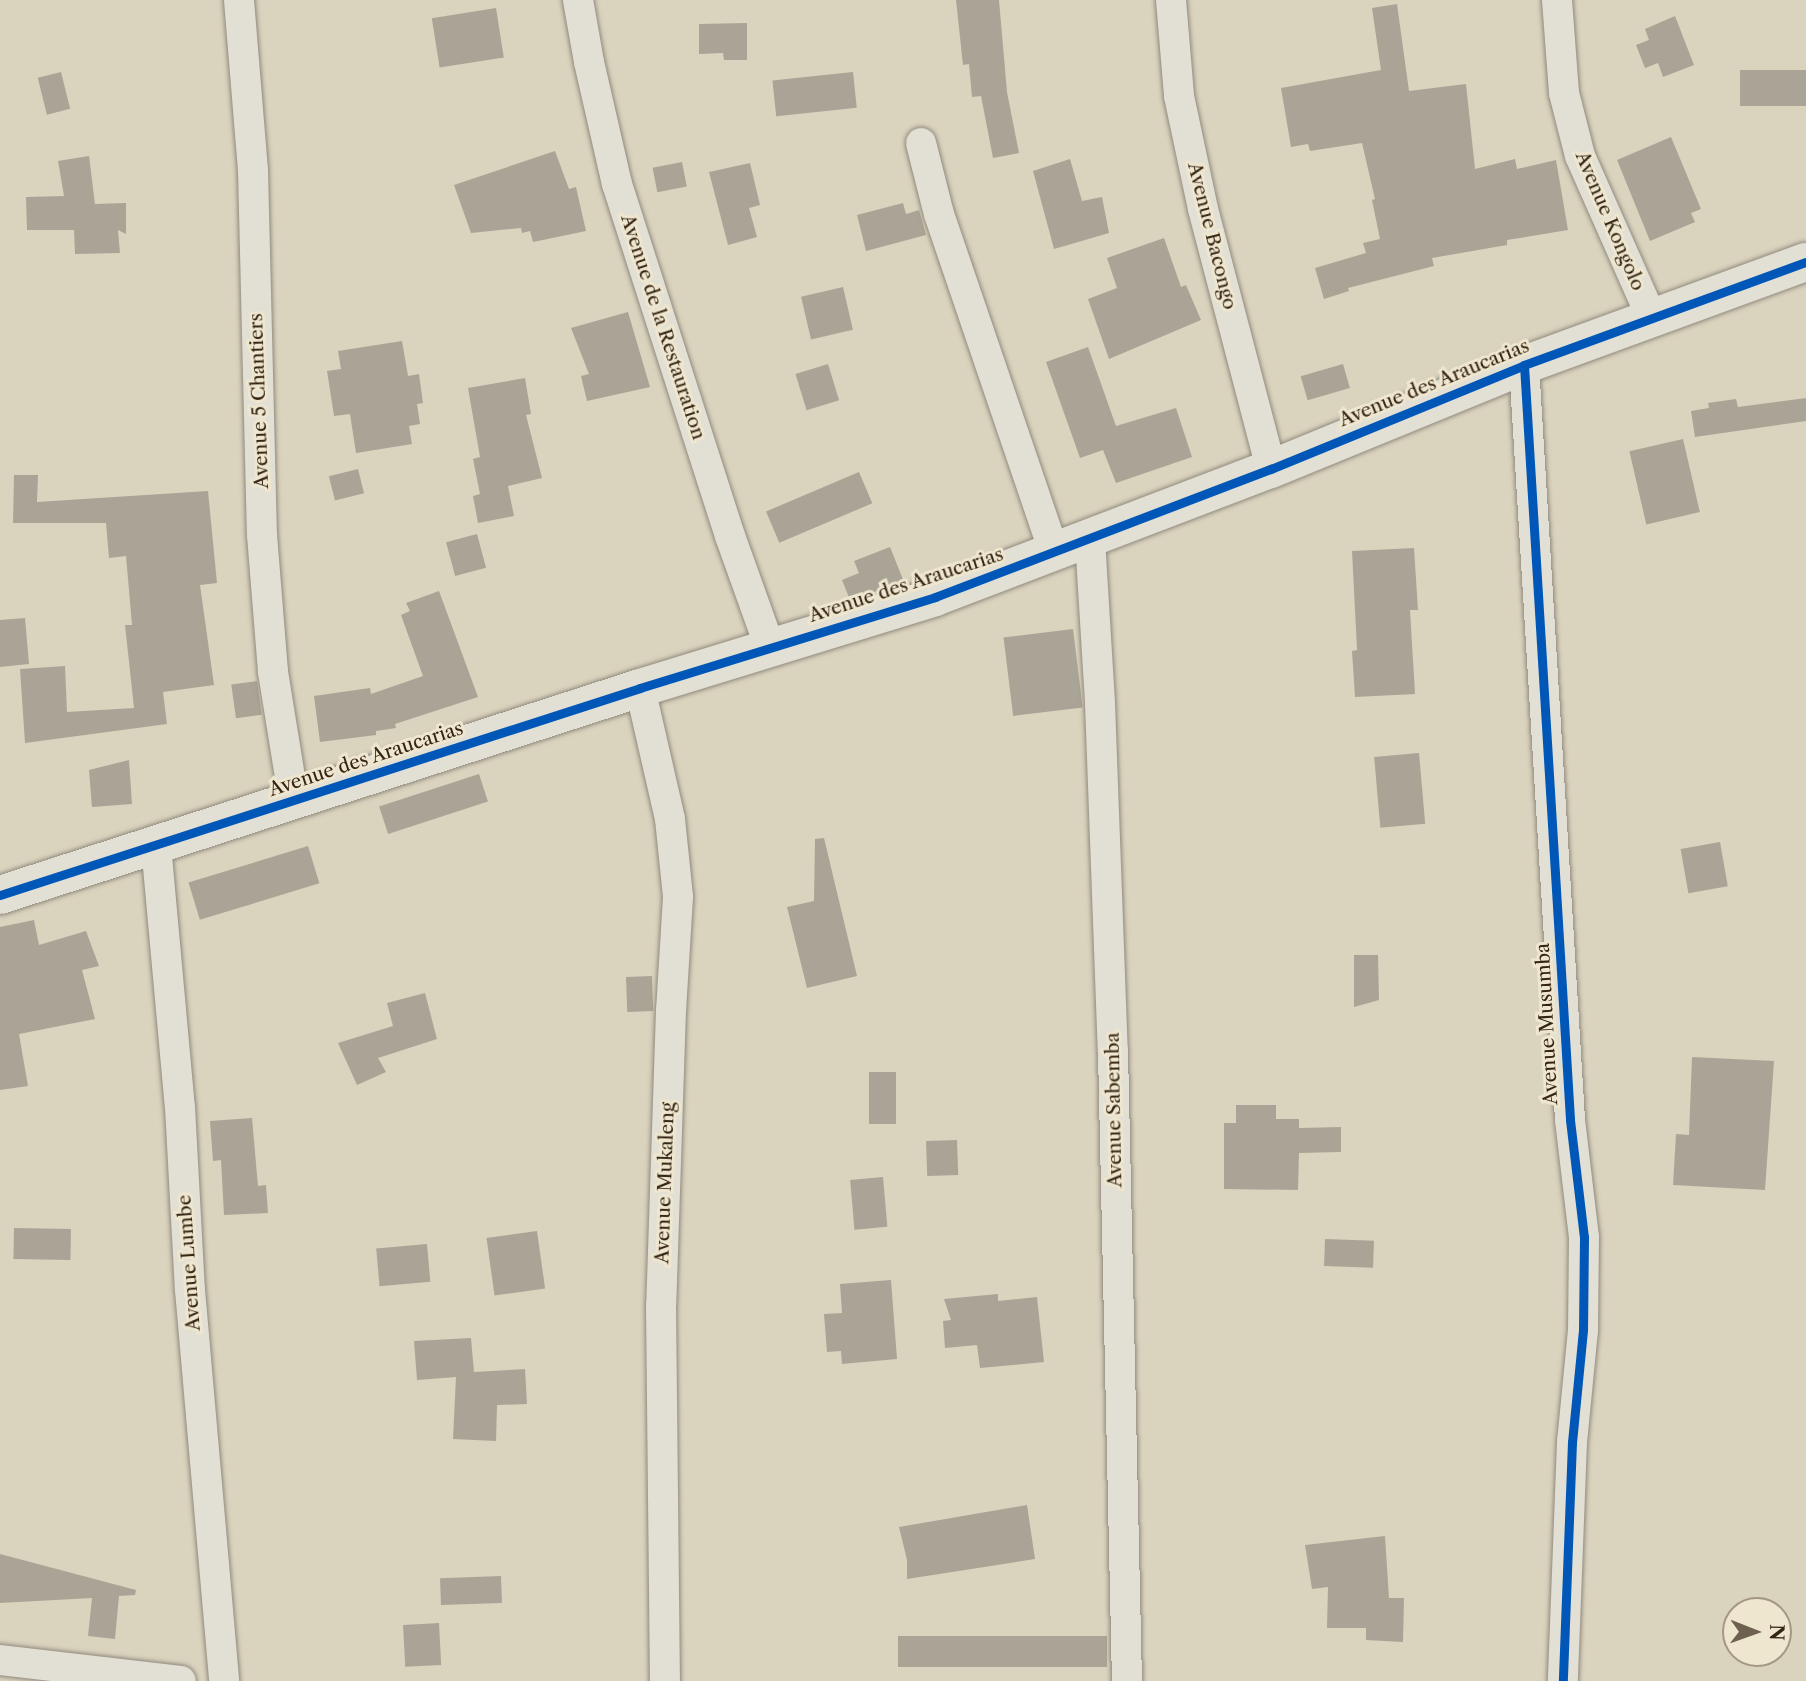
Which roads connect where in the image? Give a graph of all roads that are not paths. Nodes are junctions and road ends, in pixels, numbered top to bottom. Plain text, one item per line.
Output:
1 (239, 0) edge
2 (579, 0) edge
3 (1171, 0) edge
4 (1557, 0) edge
5 (920, 142) dead end
6 (1806, 262) edge
7 (1651, 316) junction
8 (1524, 365) junction
9 (1271, 469) junction
10 (1090, 539) junction
11 (1054, 552) junction
12 (770, 648) junction
13 (640, 688) junction
14 (294, 801) junction
15 (156, 845) junction
16 (0, 895) edge
17 (0, 1660) edge
18 (181, 1681) edge
19 (224, 1681) edge
20 (665, 1681) edge
21 (1127, 1681) edge
22 (1563, 1681) edge

1 - 14 street, Avenue 5 Chantiers
2 - 12 street, Avenue de la Restauration
3 - 9 street, Avenue Bacongo
4 - 7 street, Avenue Kongolo
5 - 11 street
6 - 7 street, Avenue des Araucarias
7 - 8 street, Avenue des Araucarias
8 - 9 street, Avenue des Araucarias
8 - 22 street, Avenue Musumba
9 - 10 street, Avenue des Araucarias
10 - 11 street, Avenue des Araucarias
10 - 21 street, Avenue Sabemba
11 - 12 street, Avenue des Araucarias
12 - 13 street, Avenue des Araucarias
13 - 14 street, Avenue des Araucarias
13 - 20 street, Avenue Mukaleng
14 - 15 street, Avenue des Araucarias
15 - 16 street, Avenue des Araucarias
15 - 19 street, Avenue Lumbe
17 - 18 street

